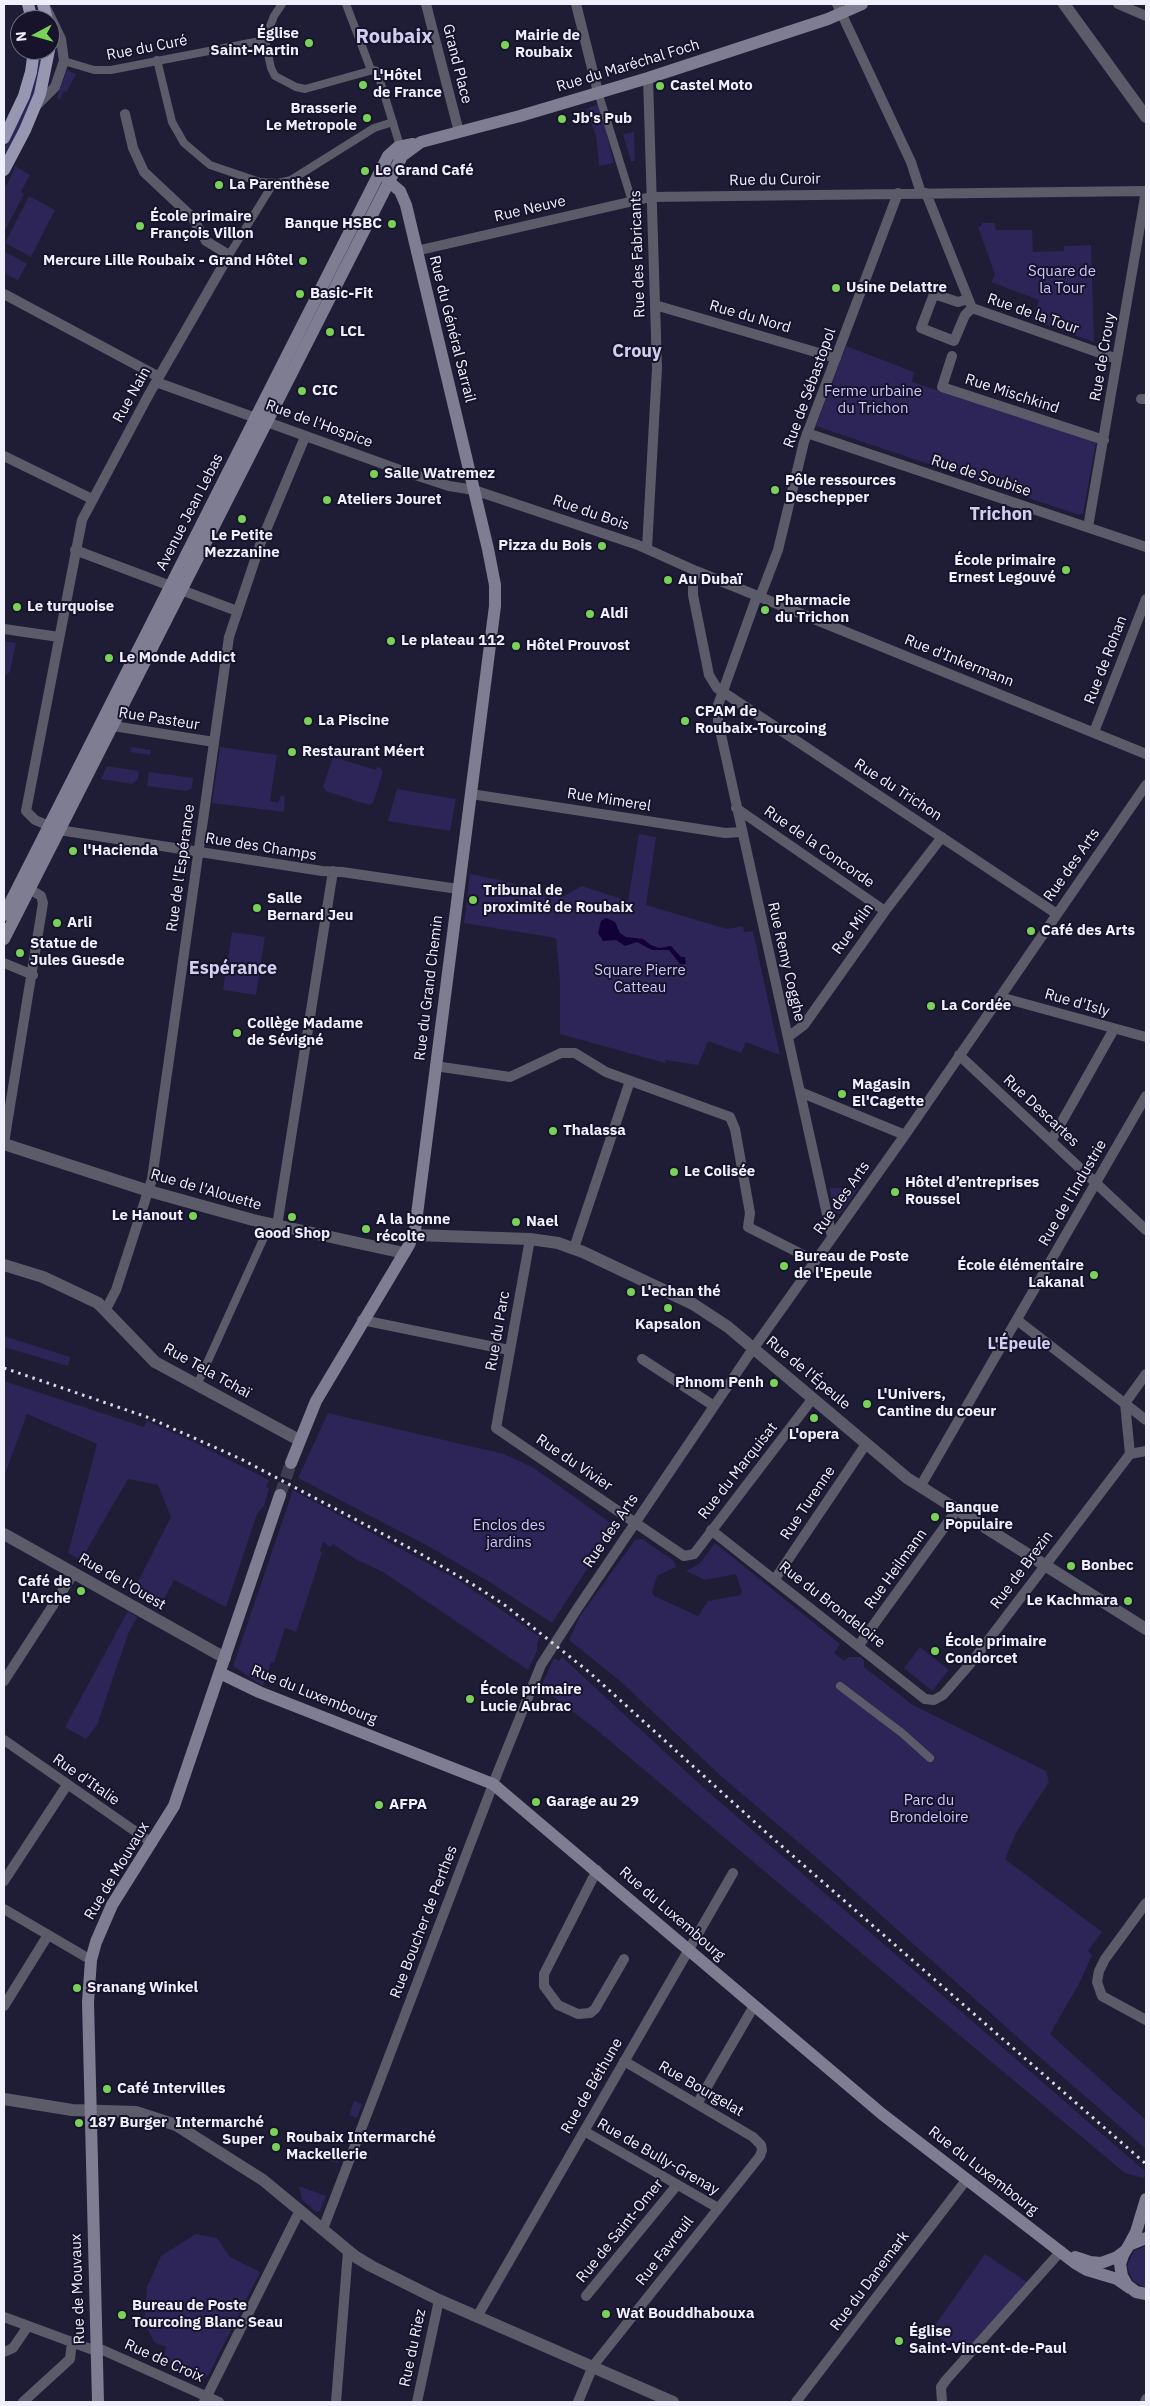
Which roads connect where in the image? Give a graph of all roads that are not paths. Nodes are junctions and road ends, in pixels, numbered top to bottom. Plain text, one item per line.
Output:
1 (43, 4) edge
2 (282, 4) edge
3 (346, 4) edge
4 (426, 4) edge
5 (576, 4) edge
6 (862, 4) edge
7 (1064, 4) edge
8 (1118, 4) edge
9 (839, 9) edge
10 (1146, 16) edge
11 (265, 40) junction
12 (33, 60) edge
13 (47, 60) edge
14 (157, 60) junction
15 (64, 61) junction
16 (371, 70) junction
17 (648, 78) junction
18 (598, 92) junction
19 (36, 106) junction
20 (125, 114) dead end
21 (1146, 114) edge
22 (393, 122) junction
23 (459, 132) junction
24 (4, 138) edge
25 (402, 150) junction
26 (4, 170) edge
27 (388, 181) junction
28 (273, 184) junction
29 (1146, 191) edge
30 (898, 193) junction
31 (923, 193) junction
32 (651, 197) junction
33 (632, 201) junction
34 (416, 251) junction
35 (229, 255) junction
36 (4, 294) edge
37 (970, 304) junction
38 (655, 305) junction
39 (952, 356) dead end
40 (836, 358) junction
41 (1118, 359) junction
42 (157, 379) junction
43 (262, 420) junction
44 (807, 433) junction
45 (305, 437) junction
46 (1104, 440) junction
47 (4, 456) edge
48 (474, 490) junction
49 (92, 499) junction
50 (1088, 527) junction
51 (1146, 547) edge
52 (647, 548) junction
53 (75, 550) junction
54 (696, 572) junction
55 (176, 588) junction
56 (758, 596) junction
57 (1146, 599) edge
58 (237, 611) junction
59 (4, 629) edge
60 (59, 637) junction
61 (722, 693) junction
62 (106, 725) junction
63 (1094, 732) junction
64 (214, 742) junction
65 (1146, 754) edge
66 (1146, 785) edge
67 (472, 794) junction
68 (736, 808) junction
69 (54, 828) junction
70 (742, 832) junction
71 (942, 836) junction
72 (198, 852) junction
73 (333, 871) junction
74 (25, 886) junction
75 (458, 889) junction
76 (885, 911) junction
77 (1056, 914) junction
78 (4, 915) edge
79 (4, 939) edge
80 (4, 963) edge
81 (32, 975) junction
82 (1000, 997) junction
83 (1114, 1029) junction
84 (788, 1037) junction
85 (1146, 1037) edge
86 (959, 1054) junction
87 (435, 1066) junction
88 (4, 1080) edge
89 (630, 1081) junction
90 (14, 1086) junction
91 (800, 1092) junction
92 (1146, 1096) edge
93 (905, 1135) junction
94 (1051, 1141) junction
95 (4, 1143) edge
96 (1096, 1183) junction
97 (149, 1191) junction
98 (271, 1225) junction
99 (1146, 1230) edge
100 (414, 1235) junction
101 (832, 1237) junction
102 (530, 1239) junction
103 (574, 1248) junction
104 (404, 1253) junction
105 (815, 1261) junction
106 (4, 1265) edge
107 (106, 1309) junction
108 (362, 1320) junction
109 (1017, 1320) junction
110 (754, 1349) junction
111 (509, 1350) junction
112 (642, 1358) dead end
113 (1146, 1374) edge
114 (196, 1385) junction
115 (813, 1398) junction
116 (1125, 1403) junction
117 (714, 1406) junction
118 (1146, 1420) edge
119 (496, 1428) joint
120 (300, 1440) junction
121 (866, 1444) junction
122 (1146, 1451) edge
123 (1130, 1454) junction
124 (291, 1463) tunnel mouth
125 (920, 1487) junction
126 (280, 1495) tunnel mouth
127 (956, 1511) junction
128 (635, 1522) junction
129 (711, 1530) junction
130 (4, 1534) edge
131 (684, 1556) joint
132 (1045, 1566) junction
133 (74, 1573) junction
134 (775, 1579) junction
135 (1146, 1629) edge
136 (564, 1630) joint
137 (859, 1645) junction
138 (225, 1658) junction
139 (220, 1672) junction
140 (4, 1681) edge
141 (840, 1686) dead end
142 (934, 1700) joint
143 (4, 1740) edge
144 (930, 1758) dead end
145 (494, 1784) junction
146 (67, 1785) junction
147 (152, 1843) junction
148 (597, 1870) junction
149 (733, 1873) dead end
150 (4, 1881) edge
151 (1146, 1903) edge
152 (4, 1909) edge
153 (48, 1936) junction
154 (688, 1949) junction
155 (624, 1959) dead end
156 (91, 1960) junction
157 (4, 2006) edge
158 (754, 2006) junction
159 (1146, 2020) edge
160 (624, 2061) junction
161 (4, 2099) edge
162 (698, 2104) junction
163 (90, 2110) junction
164 (584, 2131) junction
165 (761, 2145) joint
166 (967, 2179) junction
167 (677, 2185) junction
168 (1146, 2200) edge
169 (718, 2208) junction
170 (305, 2214) junction
171 (323, 2230) junction
172 (1146, 2238) edge
173 (1126, 2249) junction
174 (348, 2251) junction
175 (1061, 2251) junction
176 (1130, 2288) junction
177 (1146, 2294) edge
178 (586, 2296) dead end
179 (439, 2300) junction
180 (478, 2315) junction
181 (4, 2317) edge
182 (28, 2326) junction
183 (72, 2342) junction
184 (96, 2349) junction
185 (4, 2352) edge
186 (593, 2366) junction
187 (658, 2399) edge
188 (205, 2400) edge
189 (23, 2402) edge
190 (98, 2402) edge
191 (219, 2402) edge
192 (336, 2402) edge
193 (417, 2402) edge
194 (578, 2402) edge
195 (673, 2402) edge
196 (796, 2402) edge
197 (942, 2402) edge

1 - 15 street
2 - 11 street
3 - 16 street
4 - 23 street, Grand Place
5 - 18 street
6 - 9 main road, Rue du Maréchal Foch
7 - 21 street
8 - 10 street
9 - 17 main road, Rue du Maréchal Foch
9 - 31 street
11 - 14 street, Rue du Curé
11 - 16 street
12 - 24 main road
13 - 19 main road
14 - 15 street, Rue du Curé
14 - 28 street
15 - 19 street
16 - 22 street
17 - 18 main road, Rue du Maréchal Foch
17 - 32 street, Rue des Fabricants
18 - 23 main road, Rue du Maréchal Foch
18 - 33 street
19 - 26 main road
20 - 35 street
22 - 25 street
22 - 28 street
23 - 25 main road, Rue du Maréchal Foch
25 - 27 main road, Avenue Jean Lebas
25 - 43 main road, Avenue Jean Lebas
27 - 34 main road, Rue du Général Sarrail
27 - 43 main road, Avenue Jean Lebas
28 - 35 street, Rue Nain
29 - 31 street
29 - 41 street, Rue de Crouy
30 - 31 street, Rue du Curoir
30 - 32 street, Rue du Curoir
30 - 40 street, Rue de Sébastopol
31 - 37 street, Rue de la Tour
32 - 33 street, Rue Neuve
32 - 38 street, Rue des Fabricants
33 - 34 street, Rue Neuve
34 - 48 main road, Rue du Général Sarrail
35 - 42 street, Rue Nain
36 - 42 street, Rue de l'Hospice
37 - 37 street
37 - 41 street, Rue de la Tour
38 - 40 street, Rue du Nord
38 - 52 street, Rue des Fabricants
39 - 46 street, Rue Mischkind
40 - 44 street, Rue de Sébastopol
41 - 46 street, Rue de Crouy
42 - 43 street, Rue de l'Hospice
42 - 49 street, Rue Nain
43 - 45 street, Rue de l'Hospice
43 - 55 main road, Avenue Jean Lebas
44 - 50 street, Rue de Soubise
44 - 56 street, Rue de Sébastopol
45 - 48 street, Rue de l'Hospice
45 - 58 street, Rue de l'Espérance
46 - 50 street, Rue de Crouy
47 - 49 street
48 - 52 street, Rue du Bois
48 - 67 main road, Rue du Grand Chemin
49 - 53 street, Rue Nain
50 - 51 street, Rue de Soubise
52 - 54 street, Rue du Bois
53 - 55 street
53 - 60 street, Rue Nain
54 - 56 street, Rue d'Inkermann
54 - 61 street
55 - 58 street
55 - 62 main road, Avenue Jean Lebas
56 - 61 street, Rue de Sébastopol
56 - 63 street, Rue d'Inkermann
57 - 63 street, Rue de Rohan
58 - 64 street, Rue de l'Espérance
59 - 60 street
60 - 69 street, Rue Nain
61 - 68 street, Rue Remy Cogghe
61 - 71 street, Rue du Trichon
62 - 64 street, Rue Pasteur
62 - 69 main road, Avenue Jean Lebas
63 - 65 street, Rue d'Inkermann
64 - 72 street, Rue de l'Espérance
66 - 77 street, Rue des Arts
67 - 70 street, Rue Mimerel
67 - 75 main road, Rue du Grand Chemin
68 - 70 street, Rue Remy Cogghe
68 - 76 street, Rue de la Concorde
69 - 72 street, Rue des Champs
69 - 74 main road, Avenue Jean Lebas
70 - 84 street, Rue Remy Cogghe
71 - 76 street, Rue Miln
71 - 77 street, Rue du Trichon
72 - 73 street, Rue des Champs
72 - 97 street, Rue de l'Espérance
73 - 75 street, Rue des Champs
73 - 98 street
74 - 78 main road, Avenue Jean Lebas
74 - 79 main road, Avenue Jean Lebas
74 - 81 street
75 - 87 main road, Rue du Grand Chemin
76 - 84 street, Rue Miln
77 - 82 street, Rue des Arts
80 - 81 street
81 - 90 street
82 - 83 street, Rue d'Isly
82 - 86 street, Rue des Arts
83 - 85 street, Rue d'Isly
83 - 94 street
84 - 91 street, Rue Remy Cogghe
86 - 93 street, Rue des Arts
86 - 94 street, Rue Descartes
87 - 89 street
87 - 100 main road, Rue du Grand Chemin
88 - 90 street
89 - 103 street
89 - 105 street
90 - 95 street
91 - 93 street
91 - 101 street, Rue Remy Cogghe
92 - 96 street, Rue de l'Industrie
93 - 101 street, Rue des Arts
94 - 96 street, Rue Descartes
95 - 97 street, Rue de l'Alouette
96 - 99 street, Rue Descartes
96 - 109 street, Rue de l'Industrie
97 - 98 street, Rue de l'Alouette
97 - 107 street, Rue de l'Espérance
98 - 104 street, Rue de l'Alouette
98 - 114 street
100 - 102 street, Rue de l'Épeule
100 - 104 main road, Rue du Grand Chemin
101 - 105 street, Rue des Arts
102 - 103 street, Rue de l'Épeule
102 - 111 street, Rue du Parc
103 - 110 street, Rue de l'Épeule
104 - 108 main road, Rue du Grand Chemin
105 - 110 street, Rue des Arts
106 - 107 street, Rue Tela Tchaï
107 - 114 street, Rue Tela Tchaï
108 - 111 street
108 - 120 main road, Rue du Grand Chemin
109 - 116 street
109 - 125 street, Rue de l'Industrie
110 - 115 street, Rue de l'Épeule
110 - 117 street, Rue des Arts
111 - 119 street, Rue du Parc
112 - 117 street
113 - 116 street
114 - 120 street, Rue Tela Tchaï
115 - 121 street, Rue de l'Épeule
115 - 129 street, Rue du Marquisat
116 - 118 street
116 - 123 street
117 - 128 street, Rue des Arts
119 - 128 street, Rue du Vivier
120 - 124 main road, Rue du Grand Chemin
121 - 125 street, Rue de l'Épeule
121 - 134 street, Rue Turenne
122 - 123 street
123 - 132 street, Rue de Brezin
125 - 127 street, Rue de l'Épeule
126 - 138 main road, Rue de Mouvaux
127 - 132 street, Rue de l'Épeule
127 - 137 street, Rue Heilmann
128 - 131 street, Rue du Vivier
128 - 136 street, Rue des Arts
129 - 131 street, Rue du Marquisat
129 - 134 street, Rue du Brondeloire
130 - 133 street, Rue de l'Ouest
132 - 135 street, Rue de l'Épeule
132 - 142 street, Rue de Brezin
133 - 138 street, Rue de l'Ouest
133 - 140 street
134 - 137 street, Rue du Brondeloire
136 - 145 street, Rue Boucher de Perthes
137 - 142 street, Rue du Brondeloire
138 - 139 main road, Rue de Mouvaux
139 - 145 main road, Rue du Luxembourg
139 - 147 main road, Rue de Mouvaux
141 - 144 street
143 - 146 street, Rue d'Italie
145 - 148 main road, Rue du Luxembourg
145 - 171 street, Rue Boucher de Perthes
146 - 147 street, Rue d'Italie
146 - 150 street
147 - 156 main road, Rue de Mouvaux
148 - 154 main road, Rue du Luxembourg
148 - 155 street
149 - 154 street, Rue de Béthune
151 - 159 street
152 - 153 street
153 - 156 street
153 - 157 street
154 - 158 main road, Rue du Luxembourg
154 - 160 street, Rue de Béthune
156 - 163 main road, Rue de Mouvaux
158 - 162 street
158 - 166 main road, Rue du Luxembourg
160 - 162 street, Rue Bourgelat
160 - 164 street, Rue de Béthune
161 - 163 street
162 - 165 street, Rue Bourgelat
163 - 170 street
163 - 184 main road, Rue de Mouvaux
164 - 167 street, Rue de Bully-Grenay
164 - 180 street, Rue de Béthune
165 - 169 street, Rue Favreuil
166 - 175 main road, Rue du Luxembourg
166 - 196 street, Rue du Danemark
167 - 169 street, Rue de Bully-Grenay
167 - 178 street, Rue de Saint-Omer
168 - 173 main road
169 - 186 street, Rue Favreuil
170 - 171 street
170 - 188 street
171 - 174 street
172 - 173 main road, Rue du Luxembourg
173 - 175 main road, Rue du Luxembourg
173 - 176 main road
174 - 179 street
174 - 192 street
175 - 176 main road, Rue du Luxembourg
175 - 197 street
176 - 177 main road, Rue du Luxembourg
179 - 180 street
179 - 193 street, Rue du Riez
180 - 186 street
181 - 182 street, Rue de Croix
182 - 183 street, Rue de Croix
182 - 185 street
183 - 184 street, Rue de Croix
183 - 189 street
184 - 188 street, Rue de Croix
184 - 190 main road, Rue de Mouvaux
186 - 187 street
186 - 194 street, Rue Favreuil
187 - 195 street
188 - 191 street, Rue de Croix

